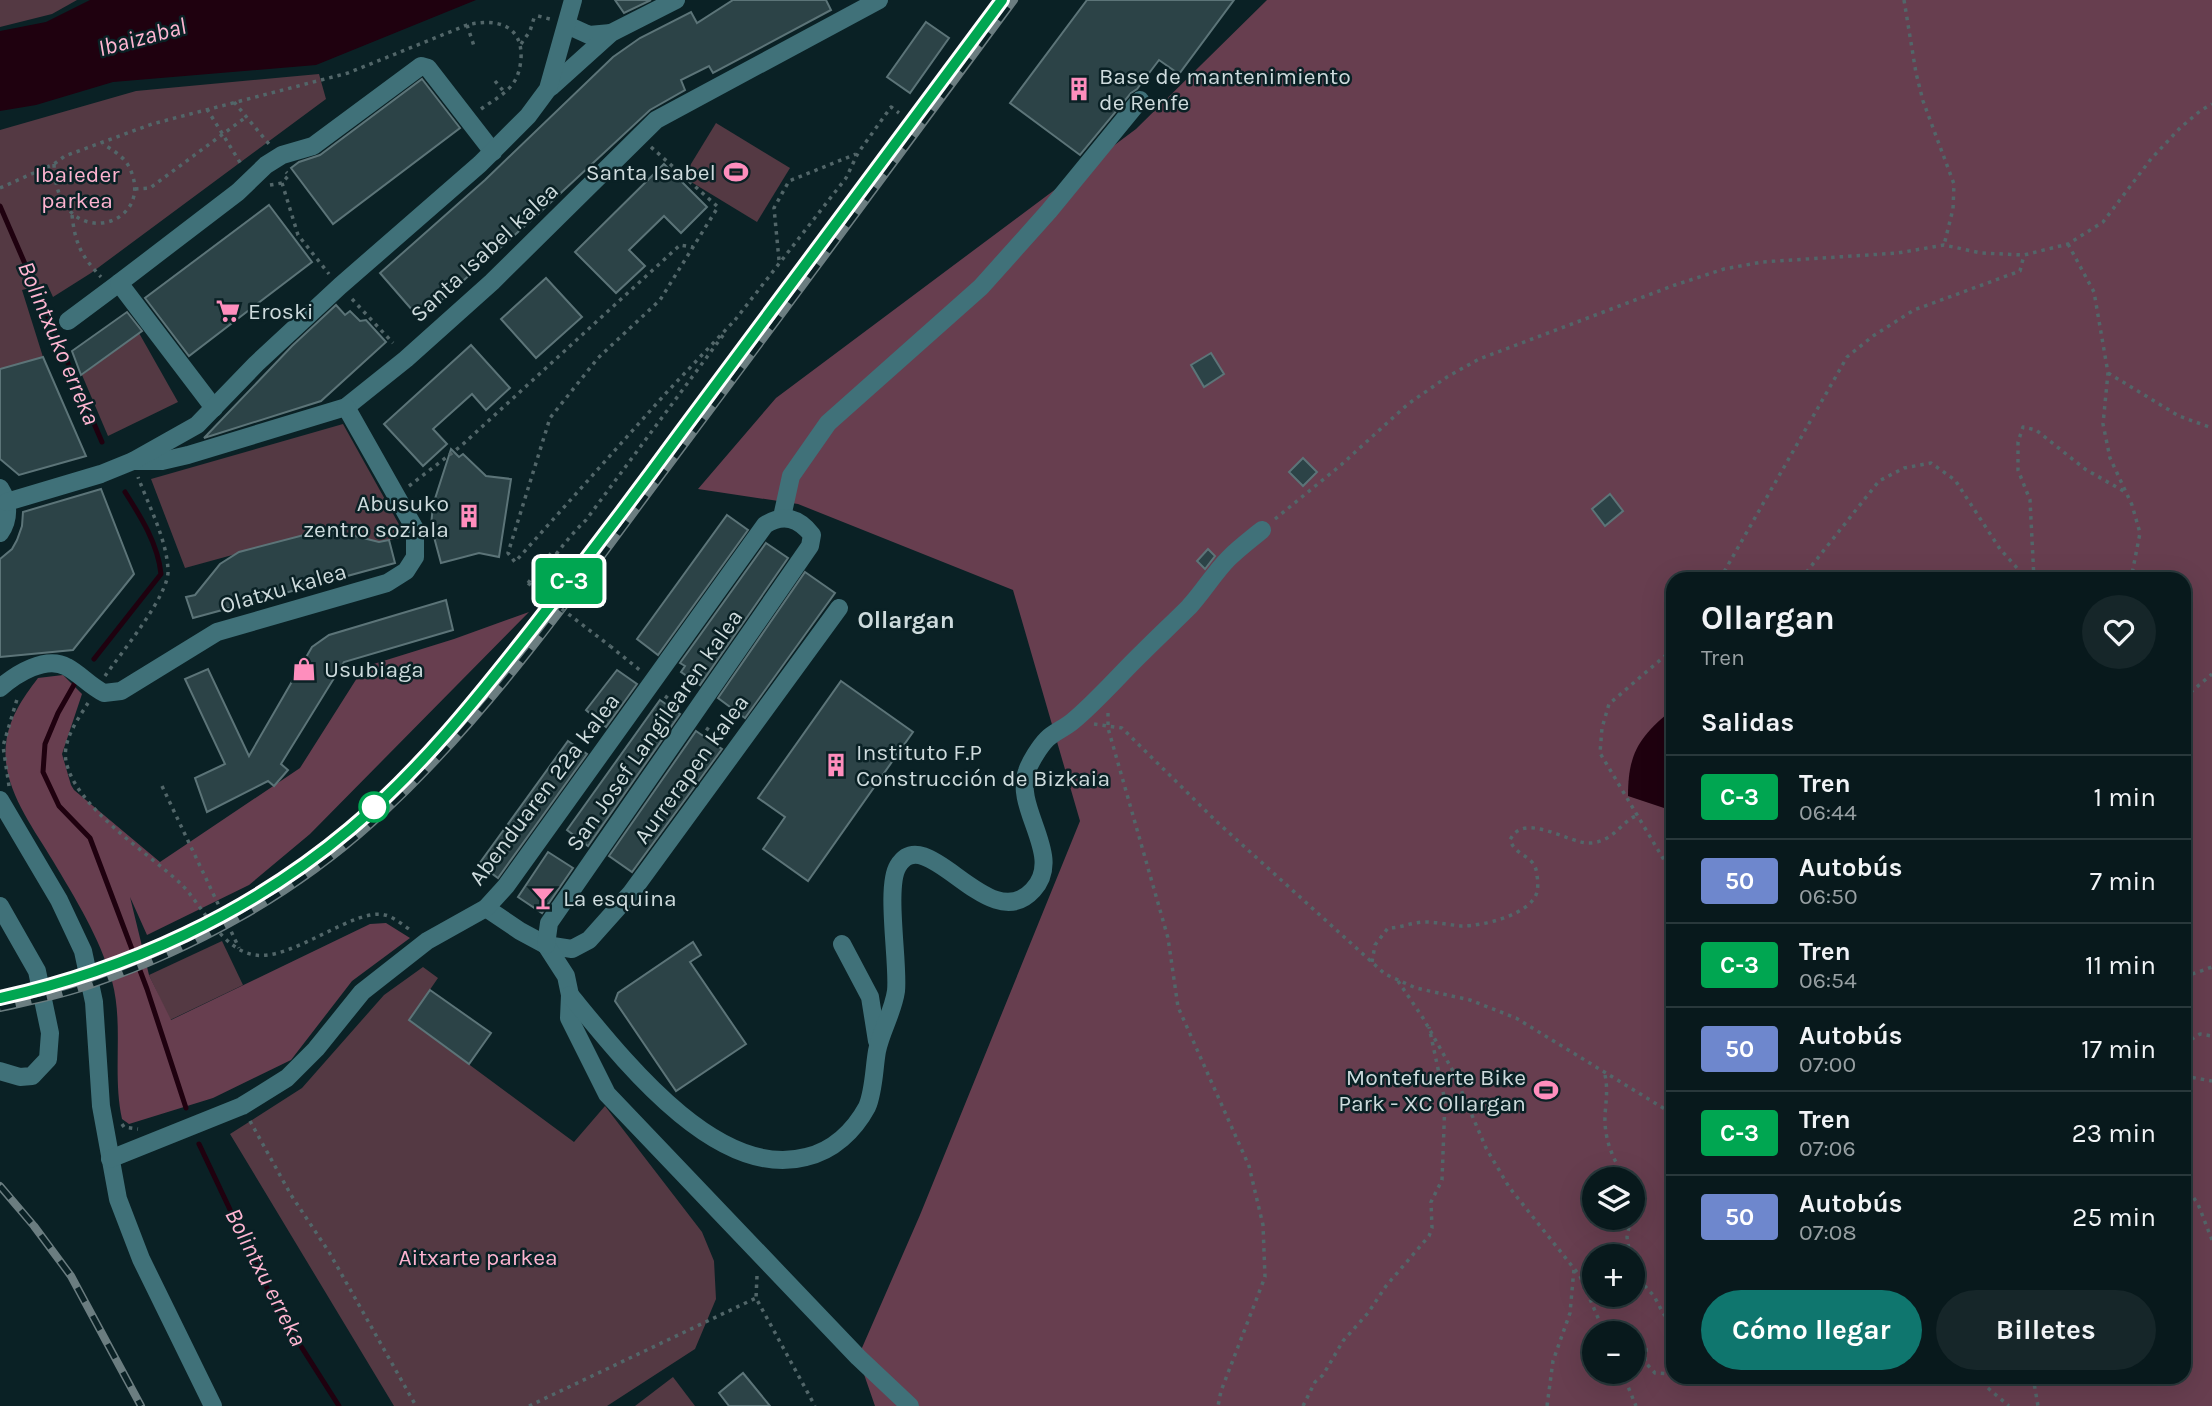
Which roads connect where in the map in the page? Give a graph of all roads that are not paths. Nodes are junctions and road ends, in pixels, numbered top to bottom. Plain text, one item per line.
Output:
1 (676, 0) edge
2 (879, 0) edge
3 (570, 13) edge
4 (611, 33) junction
5 (548, 89) junction
6 (1140, 100) dead end
7 (492, 152) junction
8 (119, 283) junction
9 (68, 321) dead end
10 (346, 407) junction
11 (214, 408) junction
12 (133, 461) junction
13 (3, 495) edge
14 (782, 517) junction
15 (1262, 530) road end
16 (0, 533) edge
17 (839, 608) dead end
18 (4, 679) edge
19 (0, 800) edge
20 (0, 906) edge
21 (486, 908) junction
22 (842, 944) dead end
23 (546, 945) junction
24 (570, 995) junction
25 (878, 1048) junction
26 (0, 1071) edge
27 (110, 1159) junction
28 (213, 1406) edge
29 (911, 1406) edge

1 - 4 street
2 - 10 street, Santa Isabel kalea
3 - 4 street
3 - 5 street, Santa Isabel kalea
4 - 5 street
5 - 7 street, Santa Isabel kalea
6 - 14 street
7 - 8 street
7 - 11 street, Santa Isabel kalea
8 - 9 street
8 - 11 street
10 - 12 street, Santa Isabel kalea
10 - 18 street, Olatxu kalea
11 - 12 street, Santa Isabel kalea
12 - 13 street, Santa Isabel kalea
13 - 16 street
14 - 21 street, Abenduaren 22a kalea
14 - 23 street, San Josef Langilearen kalea
15 - 25 street
17 - 23 street, Aurrerapen kalea
19 - 27 street
20 - 26 street
21 - 23 street
21 - 27 street, Abenduaren 22a kalea
22 - 25 street
23 - 24 street
24 - 25 street
24 - 29 street
27 - 28 street

